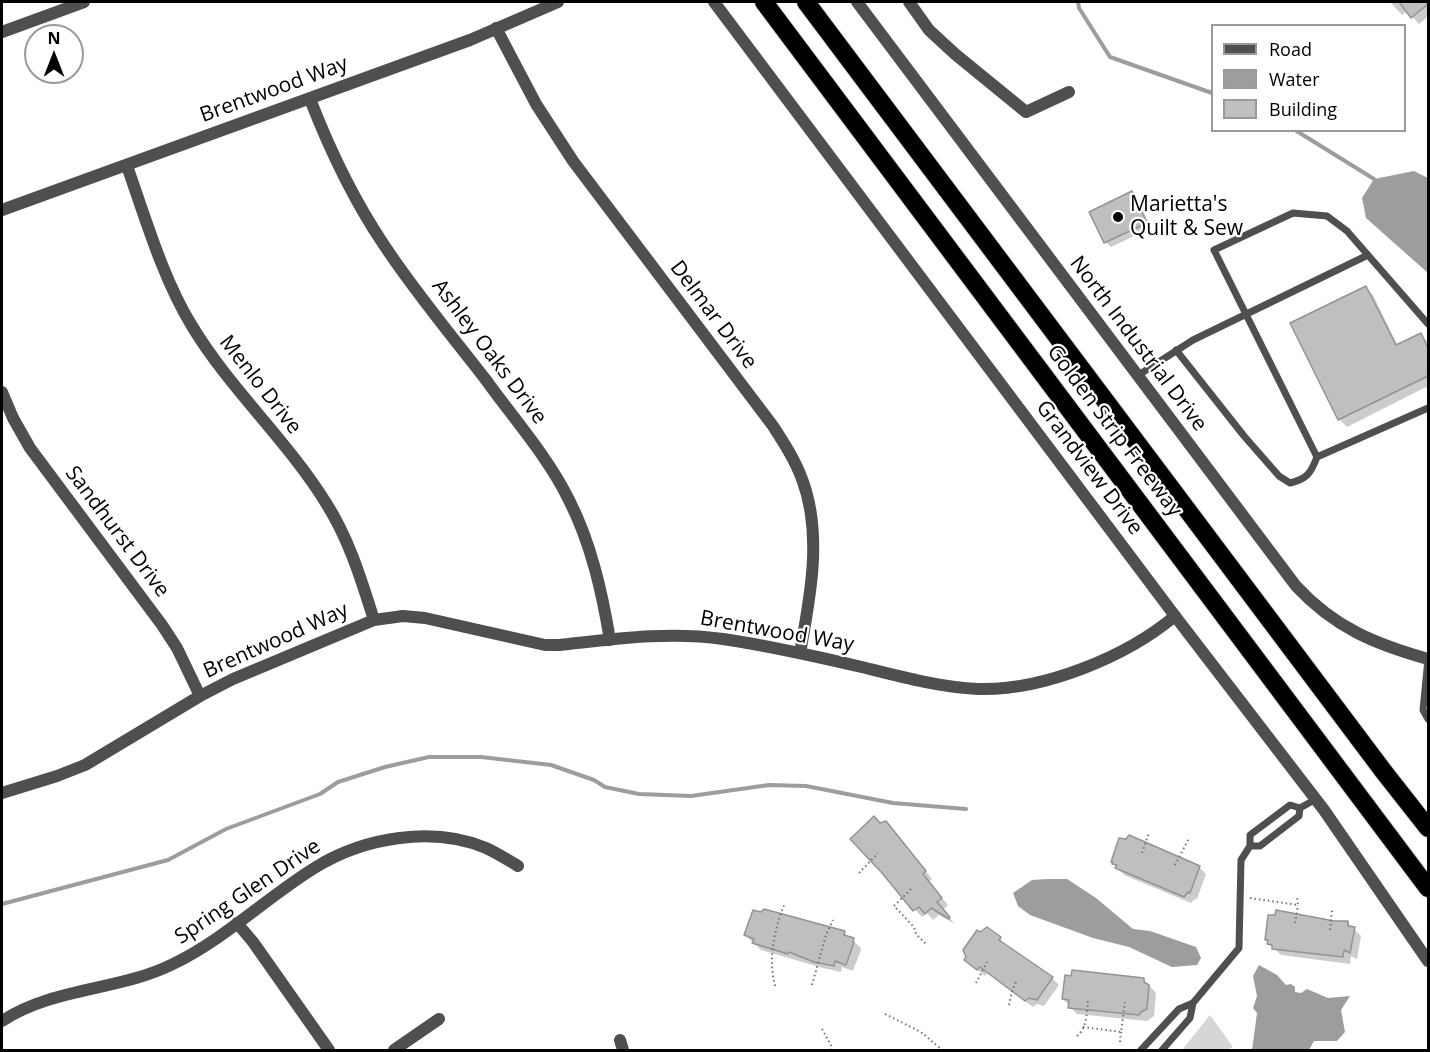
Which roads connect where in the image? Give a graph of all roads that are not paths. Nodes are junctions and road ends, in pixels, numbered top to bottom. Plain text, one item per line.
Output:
1 (84, 2) edge
2 (558, 2) edge
3 (714, 2) edge
4 (764, 2) edge
5 (806, 2) edge
6 (857, 2) edge
7 (911, 2) edge
8 (496, 28) junction
9 (2, 32) edge
10 (1069, 92) dead end
11 (310, 99) junction
12 (127, 166) junction
13 (2, 210) edge
14 (1368, 255) junction
15 (1247, 316) junction
16 (1428, 324) edge
17 (1176, 350) junction
18 (1137, 376) junction
19 (2, 392) edge
20 (1428, 408) edge
21 (1317, 457) junction
22 (1175, 616) junction
23 (374, 620) junction
24 (610, 640) junction
25 (800, 653) junction
26 (1428, 660) edge
27 (200, 696) junction
28 (1428, 719) edge
29 (2, 793) edge
30 (1316, 799) junction
31 (1300, 808) junction
32 (1428, 828) edge
33 (1250, 846) junction
34 (518, 866) dead end
35 (1428, 888) edge
36 (237, 923) junction
37 (1428, 961) edge
38 (1193, 1003) junction
39 (439, 1019) dead end
40 (2, 1020) edge
41 (329, 1050) edge
42 (394, 1050) edge
43 (1141, 1050) edge
44 (1162, 1050) edge

1 - 9 street
2 - 8 street, Brentwood Way
3 - 22 street, Grandview Drive
4 - 35 highway, Golden Strip Freeway
5 - 32 highway, Golden Strip Freeway
6 - 18 street, North Industrial Drive
7 - 10 street
8 - 11 street, Brentwood Way
8 - 25 street, Delmar Drive
11 - 12 street, Brentwood Way
11 - 24 street, Ashley Oaks Drive
12 - 13 street, Brentwood Way
12 - 23 street, Menlo Drive
14 - 15 lane
14 - 15 lane
14 - 16 lane
15 - 17 lane
15 - 21 lane
17 - 18 lane
17 - 21 lane
18 - 26 street, North Industrial Drive
19 - 27 street, Sandhurst Drive
20 - 21 lane
22 - 25 street, Brentwood Way
22 - 30 street, Grandview Drive
23 - 24 street, Brentwood Way
23 - 27 street, Brentwood Way
24 - 25 street, Brentwood Way
26 - 28 lane
27 - 29 street, Brentwood Way
30 - 31 lane
30 - 37 street, Grandview Drive
31 - 33 lane
31 - 33 lane
33 - 38 lane
34 - 36 street, Spring Glen Drive
36 - 40 street, Spring Glen Drive
36 - 41 street
38 - 43 lane
38 - 44 lane
39 - 42 street

